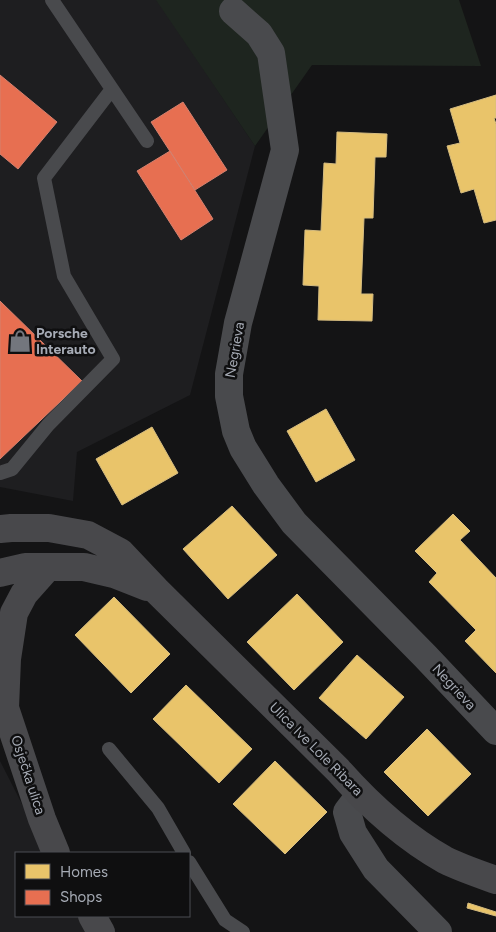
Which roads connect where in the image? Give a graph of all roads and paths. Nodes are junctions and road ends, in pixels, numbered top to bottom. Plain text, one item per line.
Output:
1 (52, 0) edge
2 (233, 11) dead end
3 (112, 89) junction
4 (147, 142) dead end
5 (0, 472) edge
6 (0, 529) edge
7 (48, 567) junction
8 (0, 573) edge
9 (156, 590) junction
10 (3, 702) edge
11 (496, 732) edge
12 (109, 749) dead end
13 (360, 795) junction
14 (56, 852) edge
15 (183, 852) edge
16 (190, 864) edge
17 (496, 880) edge
18 (93, 917) edge
19 (101, 932) edge
20 (243, 932) edge
21 (438, 932) edge

1 - 3 lane
2 - 11 street, Negrieva
3 - 4 lane
3 - 5 lane
6 - 9 street, Ulica Ive Lole Ribara
7 - 8 street, Ulica Ive Lole Ribara
7 - 9 street, Ulica Ive Lole Ribara
7 - 10 street
9 - 13 street, Ulica Ive Lole Ribara
10 - 14 street, Osječka ulica
12 - 15 lane
13 - 17 street, Ulica Ive Lole Ribara
13 - 21 street
16 - 20 lane
18 - 19 street

